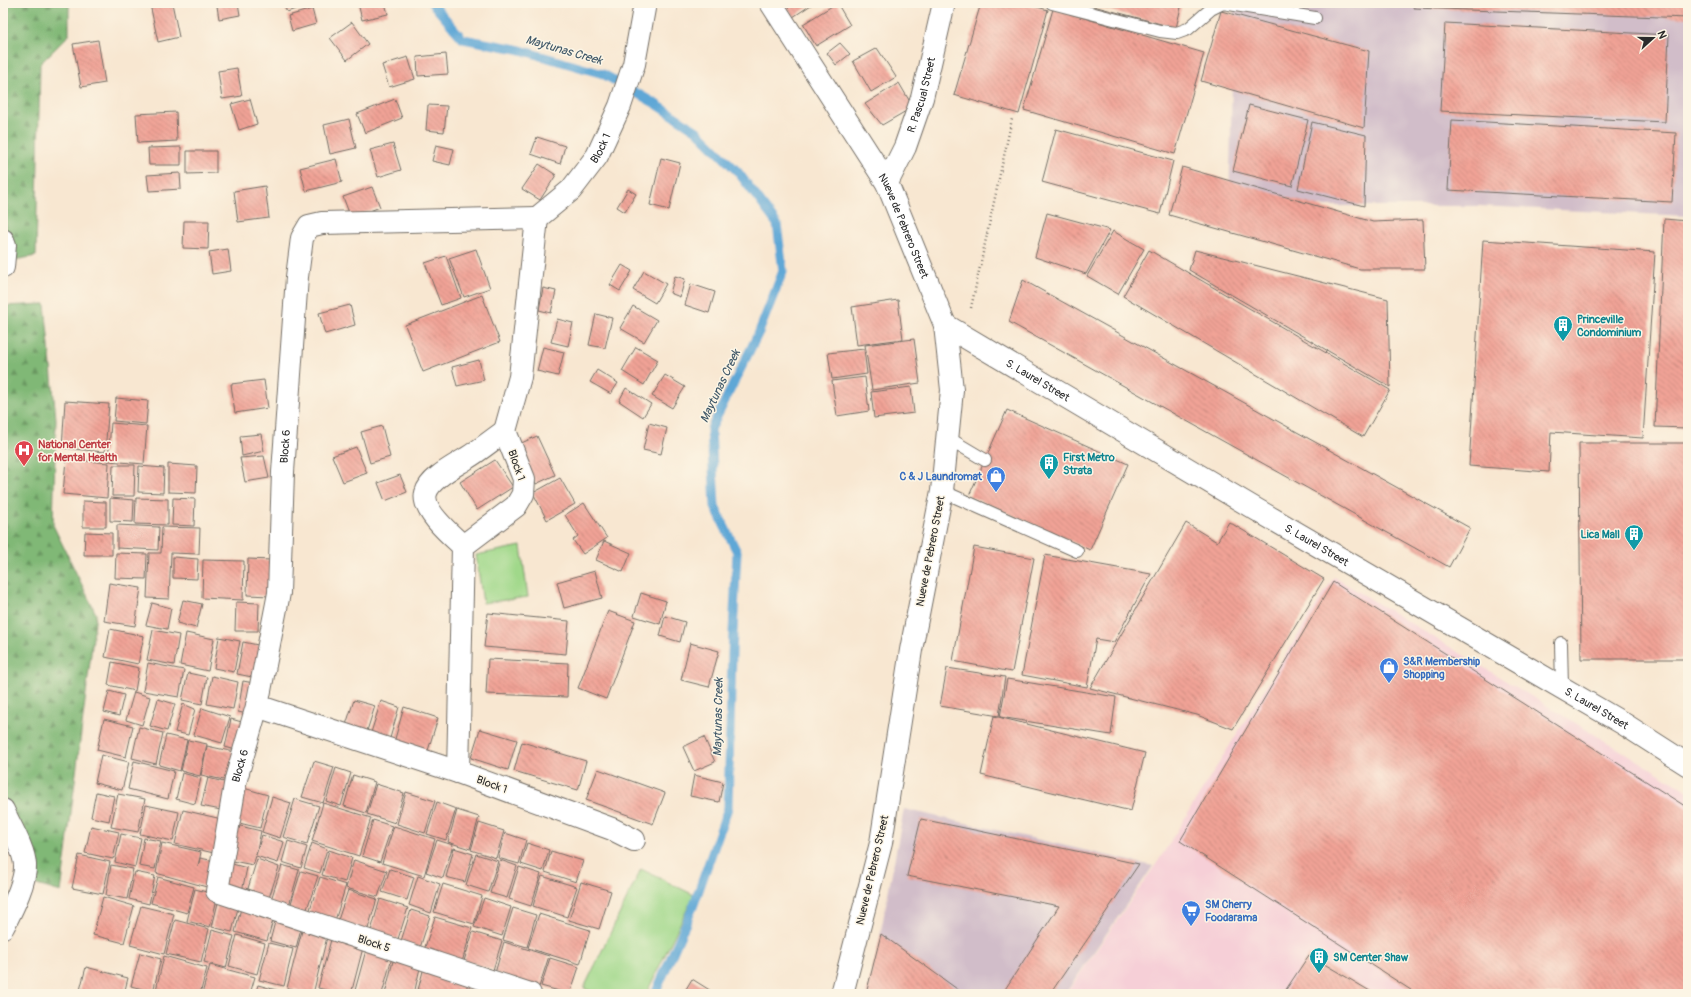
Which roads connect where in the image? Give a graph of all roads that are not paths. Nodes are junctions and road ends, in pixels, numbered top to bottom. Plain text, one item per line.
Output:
1 (645, 3) edge
2 (771, 3) edge
3 (944, 3) edge
4 (1052, 3) edge
5 (1315, 18) dead end
6 (887, 183) junction
7 (537, 218) junction
8 (3, 240) edge
9 (3, 267) edge
10 (945, 325) junction
11 (504, 432) junction
12 (948, 438) junction
13 (984, 460) dead end
14 (942, 491) junction
15 (463, 546) junction
16 (1077, 551) dead end
17 (1561, 643) dead end
18 (1562, 688) junction
19 (257, 706) junction
20 (1688, 765) edge
21 (458, 772) junction
22 (3, 810) edge
23 (634, 840) dead end
24 (217, 891) joint
25 (3, 927) edge
26 (530, 994) edge
27 (842, 994) edge

1 - 7 street, Block 1
2 - 6 street, Nueve de Pebrero Street
3 - 6 street, R. Pascual Street
4 - 5 lane
6 - 10 street, Nueve de Pebrero Street
7 - 11 street
7 - 19 street, Block 6
8 - 9 street
10 - 12 street, Nueve de Pebrero Street
10 - 18 street, S. Laurel Street
11 - 15 street, Block 1
11 - 15 street
12 - 13 lane
12 - 14 street, Nueve de Pebrero Street
14 - 16 lane
14 - 27 street, Nueve de Pebrero Street
15 - 21 street
17 - 18 lane
18 - 20 street, S. Laurel Street
19 - 21 street, Block 1
19 - 24 street, Block 6
21 - 23 street, Block 1
22 - 25 street
24 - 26 street, Block 5

